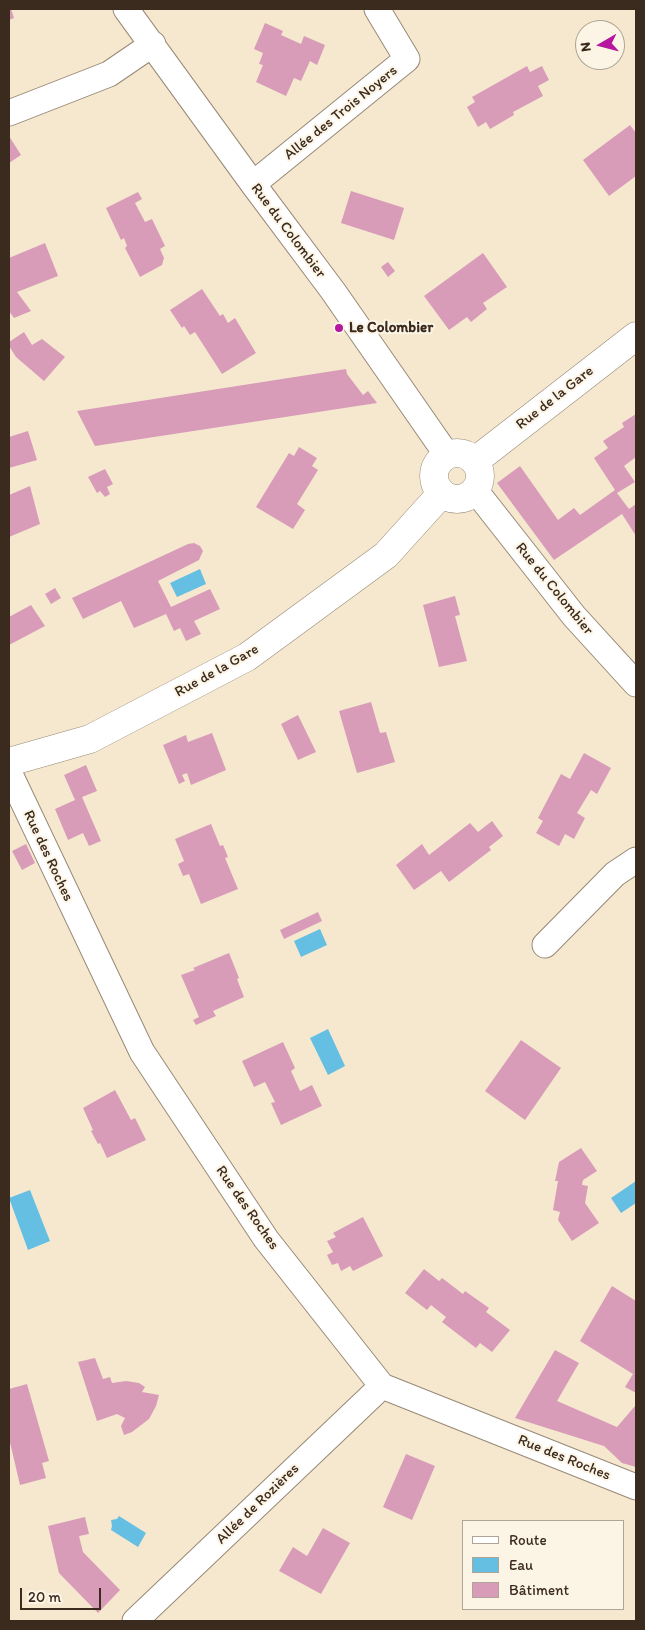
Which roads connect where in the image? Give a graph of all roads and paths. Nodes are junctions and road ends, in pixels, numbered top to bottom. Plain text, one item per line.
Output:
1 (126, 9) edge
2 (377, 9) edge
3 (153, 44) junction
4 (9, 113) edge
5 (253, 184) junction
6 (636, 336) edge
7 (447, 455) junction
8 (475, 461) junction
9 (475, 490) junction
10 (442, 493) junction
11 (636, 684) edge
12 (9, 762) edge
13 (9, 772) edge
14 (636, 860) edge
15 (545, 945) dead end
16 (382, 1386) junction
17 (636, 1487) edge
18 (135, 1621) edge

1 - 3 street, Rue du Colombier
2 - 5 street, Allée des Trois Noyers
3 - 4 street
3 - 5 street, Rue du Colombier
5 - 7 street, Rue du Colombier
6 - 8 street, Rue de la Gare
7 - 8 street
7 - 10 street
8 - 9 street
9 - 10 street
9 - 11 street, Rue du Colombier
10 - 12 street, Rue de la Gare
13 - 16 street, Rue des Roches
14 - 15 street
16 - 17 street, Rue des Roches
16 - 18 street, Allée de Rozières

